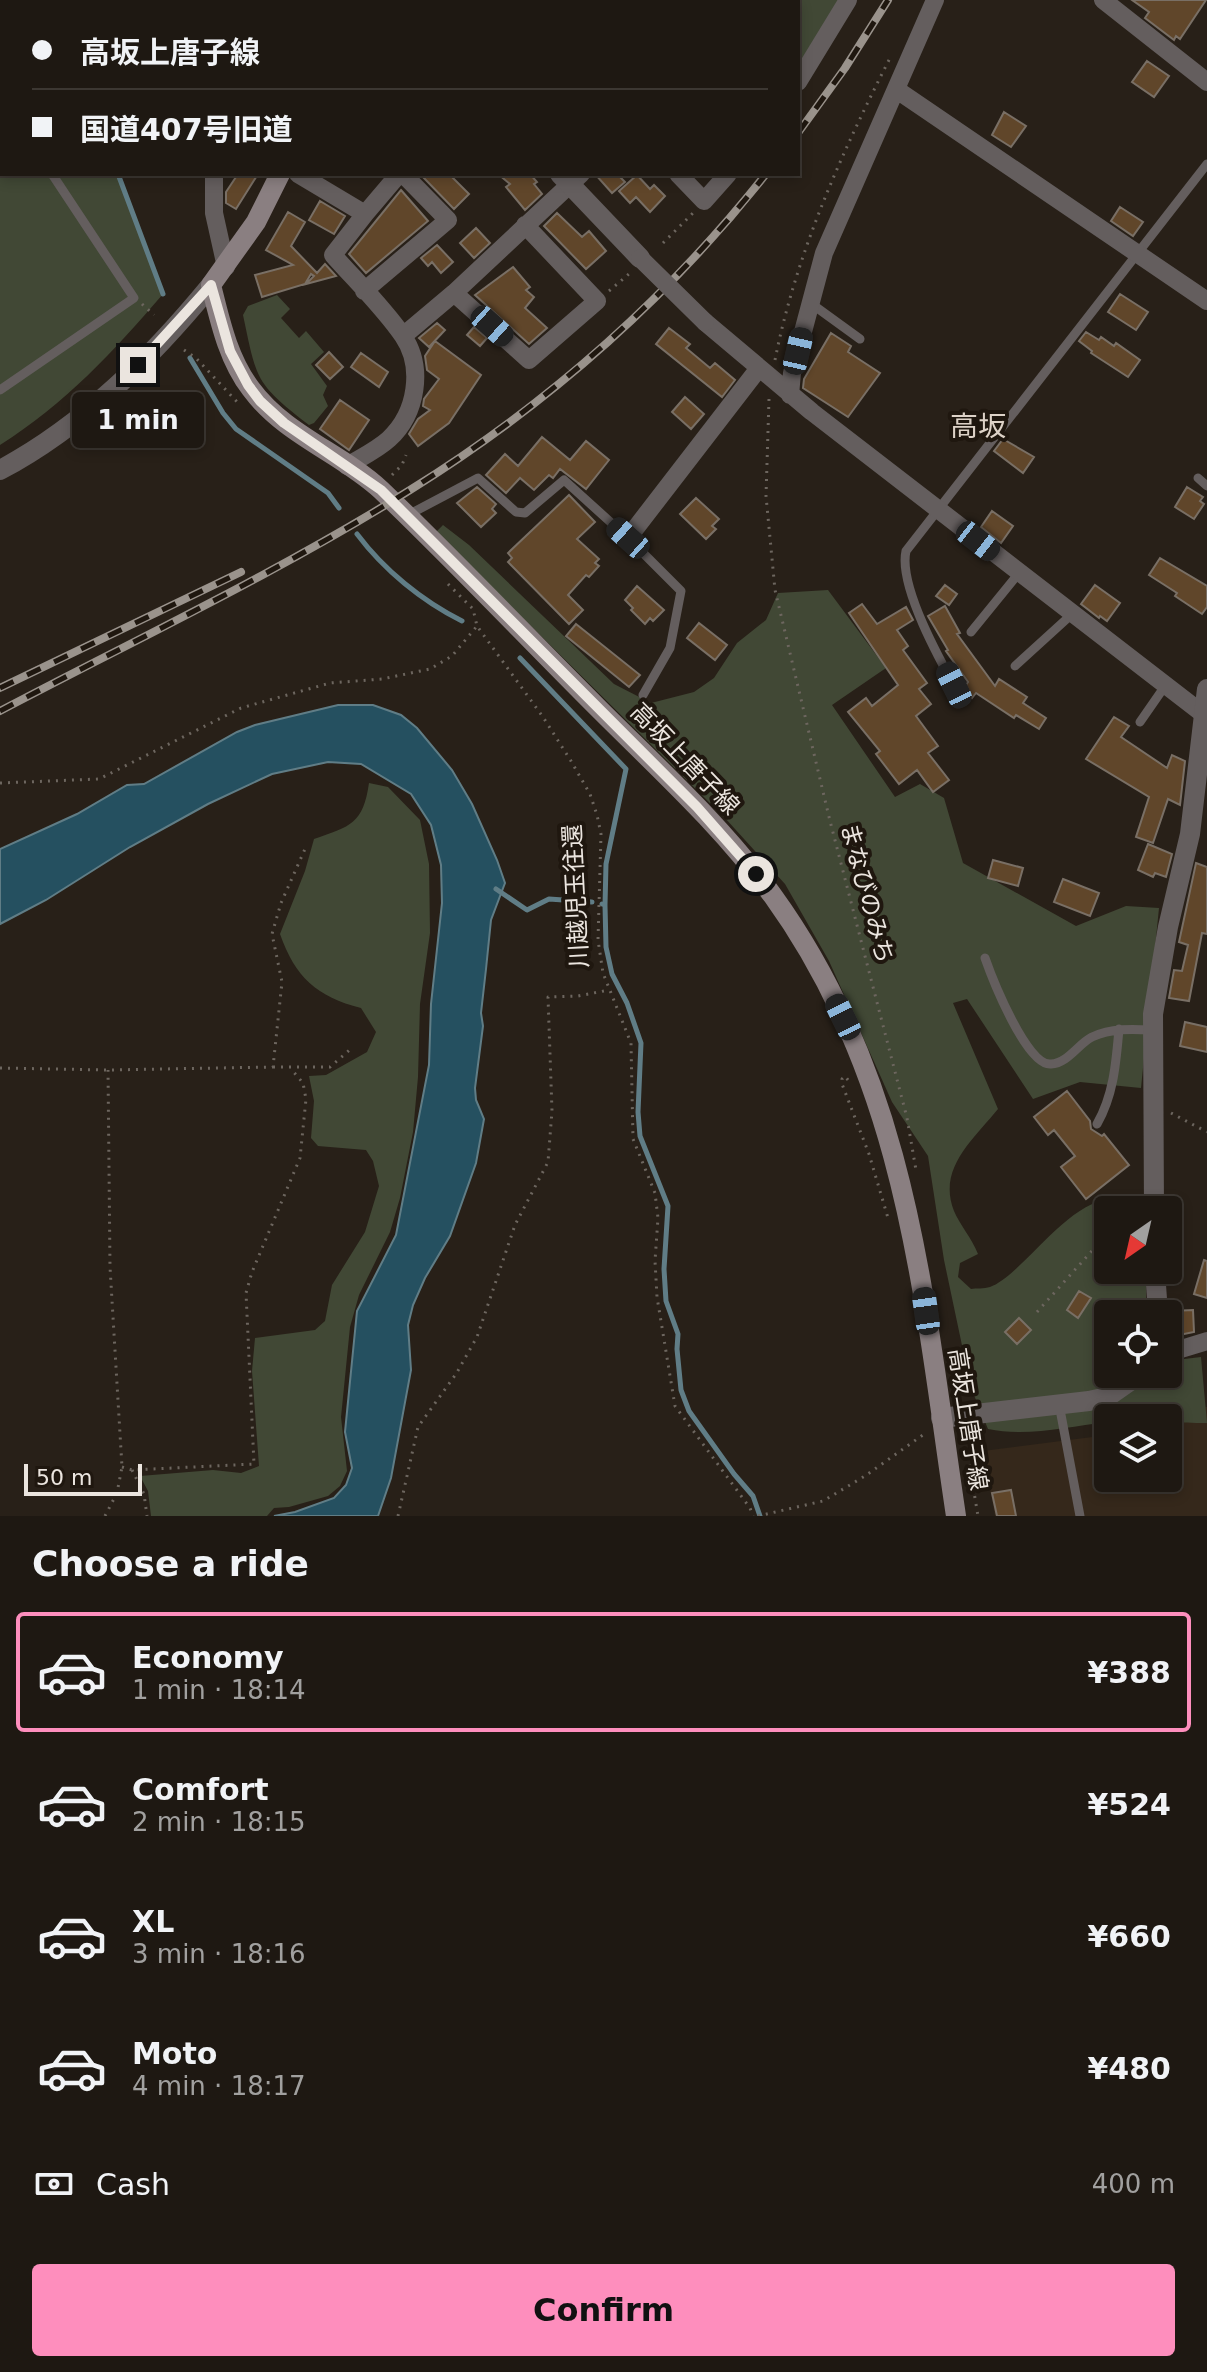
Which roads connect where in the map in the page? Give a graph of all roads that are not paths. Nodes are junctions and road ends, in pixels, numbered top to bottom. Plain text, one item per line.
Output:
1 (848, 0) edge
2 (935, 0) edge
3 (1103, 0) edge
4 (800, 79) edge
5 (1207, 82) edge
6 (897, 90) junction
7 (1207, 164) edge
8 (53, 176) edge
9 (214, 176) edge
10 (279, 176) edge
11 (301, 176) edge
12 (399, 176) edge
13 (403, 176) edge
14 (680, 176) edge
15 (726, 176) edge
16 (570, 178) edge
17 (365, 214) junction
18 (525, 225) junction
19 (1136, 253) junction
20 (635, 265) joint
21 (226, 267) junction
22 (211, 285) junction
23 (364, 291) junction
24 (454, 293) junction
25 (1207, 301) edge
26 (809, 302) junction
27 (403, 336) junction
28 (860, 339) dead end
29 (759, 368) junction
30 (0, 390) edge
31 (790, 395) junction
32 (347, 466) junction
33 (0, 470) edge
34 (1198, 478) dead end
35 (1207, 486) edge
36 (937, 509) junction
37 (407, 516) junction
38 (628, 538) junction
39 (1019, 573) junction
40 (1071, 615) junction
41 (971, 632) dead end
42 (1015, 666) dead end
43 (1165, 686) junction
44 (1207, 689) edge
45 (643, 695) dead end
46 (961, 698) dead end
47 (1205, 716) edge
48 (1140, 722) dead end
49 (985, 958) dead end
50 (1119, 1029) junction
51 (1153, 1030) junction
52 (1097, 1124) dead end
53 (1154, 1196) edge
54 (1207, 1341) edge
55 (1182, 1349) edge
56 (1120, 1388) edge
57 (1059, 1404) junction
58 (941, 1418) junction
59 (956, 1516) edge
60 (1080, 1516) edge

1 - 4 street
2 - 6 street
3 - 5 street
6 - 19 street
6 - 26 street
7 - 19 lane
8 - 30 lane
9 - 21 street
10 - 21 main road
11 - 17 street
12 - 17 street
13 - 23 street
14 - 15 street
16 - 18 street
16 - 20 street
17 - 23 street
18 - 24 street
18 - 24 street
19 - 25 street
19 - 36 lane
20 - 29 street, bridge
21 - 22 main road
22 - 32 main road, 高坂上唐子線
22 - 33 street
23 - 27 street
24 - 27 street
26 - 28 lane
26 - 31 street
27 - 32 street
29 - 31 street
29 - 38 street
31 - 36 street
32 - 37 main road, 高坂上唐子線
34 - 35 lane
36 - 39 street
36 - 46 lane
37 - 38 lane
37 - 58 main road, 高坂上唐子線
38 - 45 lane
39 - 40 street
39 - 41 lane
40 - 42 lane
40 - 43 street
43 - 47 street
43 - 48 lane
44 - 47 street
47 - 51 street
49 - 50 lane
50 - 51 lane
50 - 52 lane
51 - 53 street
54 - 55 street
56 - 57 street
57 - 58 street
57 - 60 lane
58 - 59 main road, 高坂上唐子線

